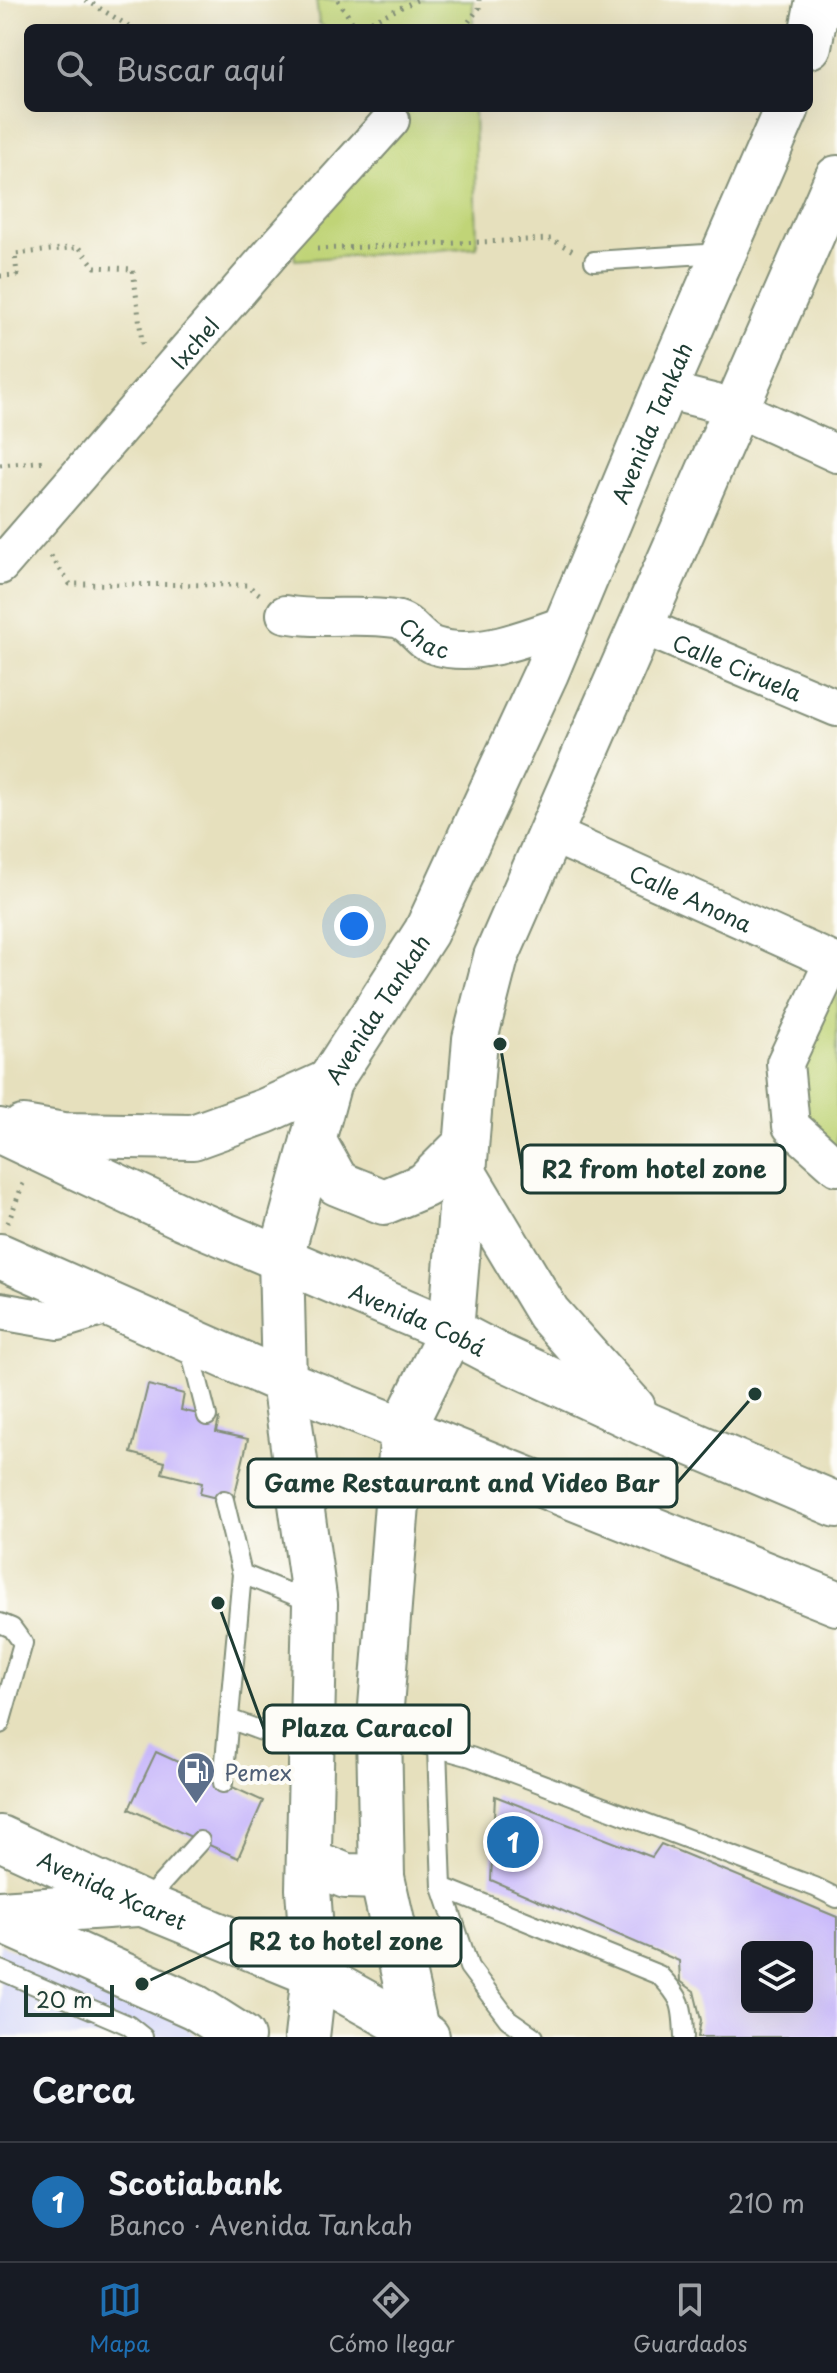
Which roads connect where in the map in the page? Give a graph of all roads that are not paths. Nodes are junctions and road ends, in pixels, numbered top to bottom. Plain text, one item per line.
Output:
1 (818, 0) edge
2 (813, 26) edge
3 (785, 112) edge
4 (391, 120) dead end
5 (833, 198) edge
6 (724, 253) junction
7 (594, 261) road end
8 (664, 390) junction
9 (736, 408) junction
10 (837, 454) edge
11 (0, 566) edge
12 (285, 614) road end
13 (566, 624) junction
14 (640, 625) junction
15 (837, 708) edge
16 (549, 833) junction
17 (835, 962) edge
18 (329, 1082) junction
19 (0, 1123) edge
20 (0, 1131) edge
21 (313, 1140) junction
22 (465, 1159) junction
23 (837, 1167) edge
24 (7, 1253) edge
25 (281, 1257) junction
26 (111, 1305) junction
27 (0, 1311) edge
28 (451, 1331) junction
29 (188, 1339) junction
30 (284, 1382) junction
31 (207, 1416) dead end
32 (648, 1425) junction
33 (403, 1428) junction
34 (224, 1500) dead end
35 (837, 1505) edge
36 (242, 1574) junction
37 (837, 1603) edge
38 (315, 1604) junction
39 (0, 1623) edge
40 (229, 1719) junction
41 (0, 1724) edge
42 (379, 1732) junction
43 (437, 1748) junction
44 (311, 1749) junction
45 (223, 1783) dead end
46 (0, 1838) edge
47 (200, 1841) dead end
48 (309, 1861) junction
49 (382, 1877) junction
50 (442, 1887) junction
51 (837, 1898) edge
52 (143, 1904) junction
53 (0, 1913) edge
54 (0, 1920) edge
55 (0, 1970) edge
56 (314, 1974) junction
57 (419, 2034) edge
58 (143, 2037) edge
59 (242, 2037) edge
60 (307, 2037) edge
61 (534, 2037) edge
62 (684, 2037) edge

1 - 2 street
3 - 6 street, Avenida Tankah
4 - 11 street, Ixchel
5 - 9 street
6 - 7 lane
6 - 8 street, Avenida Tankah
8 - 9 street
8 - 13 street, Avenida Tankah
9 - 10 street
9 - 14 street
12 - 13 street, Chac
13 - 18 street, Avenida Tankah
14 - 15 street, Calle Ciruela
14 - 16 street
16 - 17 street, Calle Anona
16 - 22 street
17 - 23 street, Calle Anona
18 - 19 street
18 - 21 street, Avenida Tankah
20 - 25 street, Avenida Cobá
21 - 22 street
21 - 25 street, Avenida Tankah
22 - 28 street
22 - 32 street
24 - 26 street
25 - 28 street, Avenida Cobá
25 - 30 street, Avenida Tankah
26 - 27 street
26 - 29 street
28 - 32 street, Avenida Cobá
28 - 33 street
29 - 30 street
29 - 31 lane
30 - 33 street
30 - 38 street, Avenida Tankah
32 - 35 street, Avenida Cobá
33 - 37 street
33 - 42 street
34 - 36 lane
36 - 38 lane
36 - 40 lane
38 - 44 street, Avenida Tankah
39 - 41 lane
40 - 44 lane
40 - 45 lane
42 - 43 lane
42 - 49 street
43 - 50 lane
43 - 51 lane
44 - 48 street, Avenida Tankah
46 - 52 street, Avenida Xcaret
47 - 52 lane
48 - 49 street
48 - 56 street, Avenida Tankah
49 - 57 street
50 - 61 lane
50 - 62 lane
52 - 53 street
52 - 56 street, Avenida Xcaret
54 - 59 street
55 - 58 lane
56 - 57 street, Avenida Xcaret
56 - 60 street, Avenida Tankah

